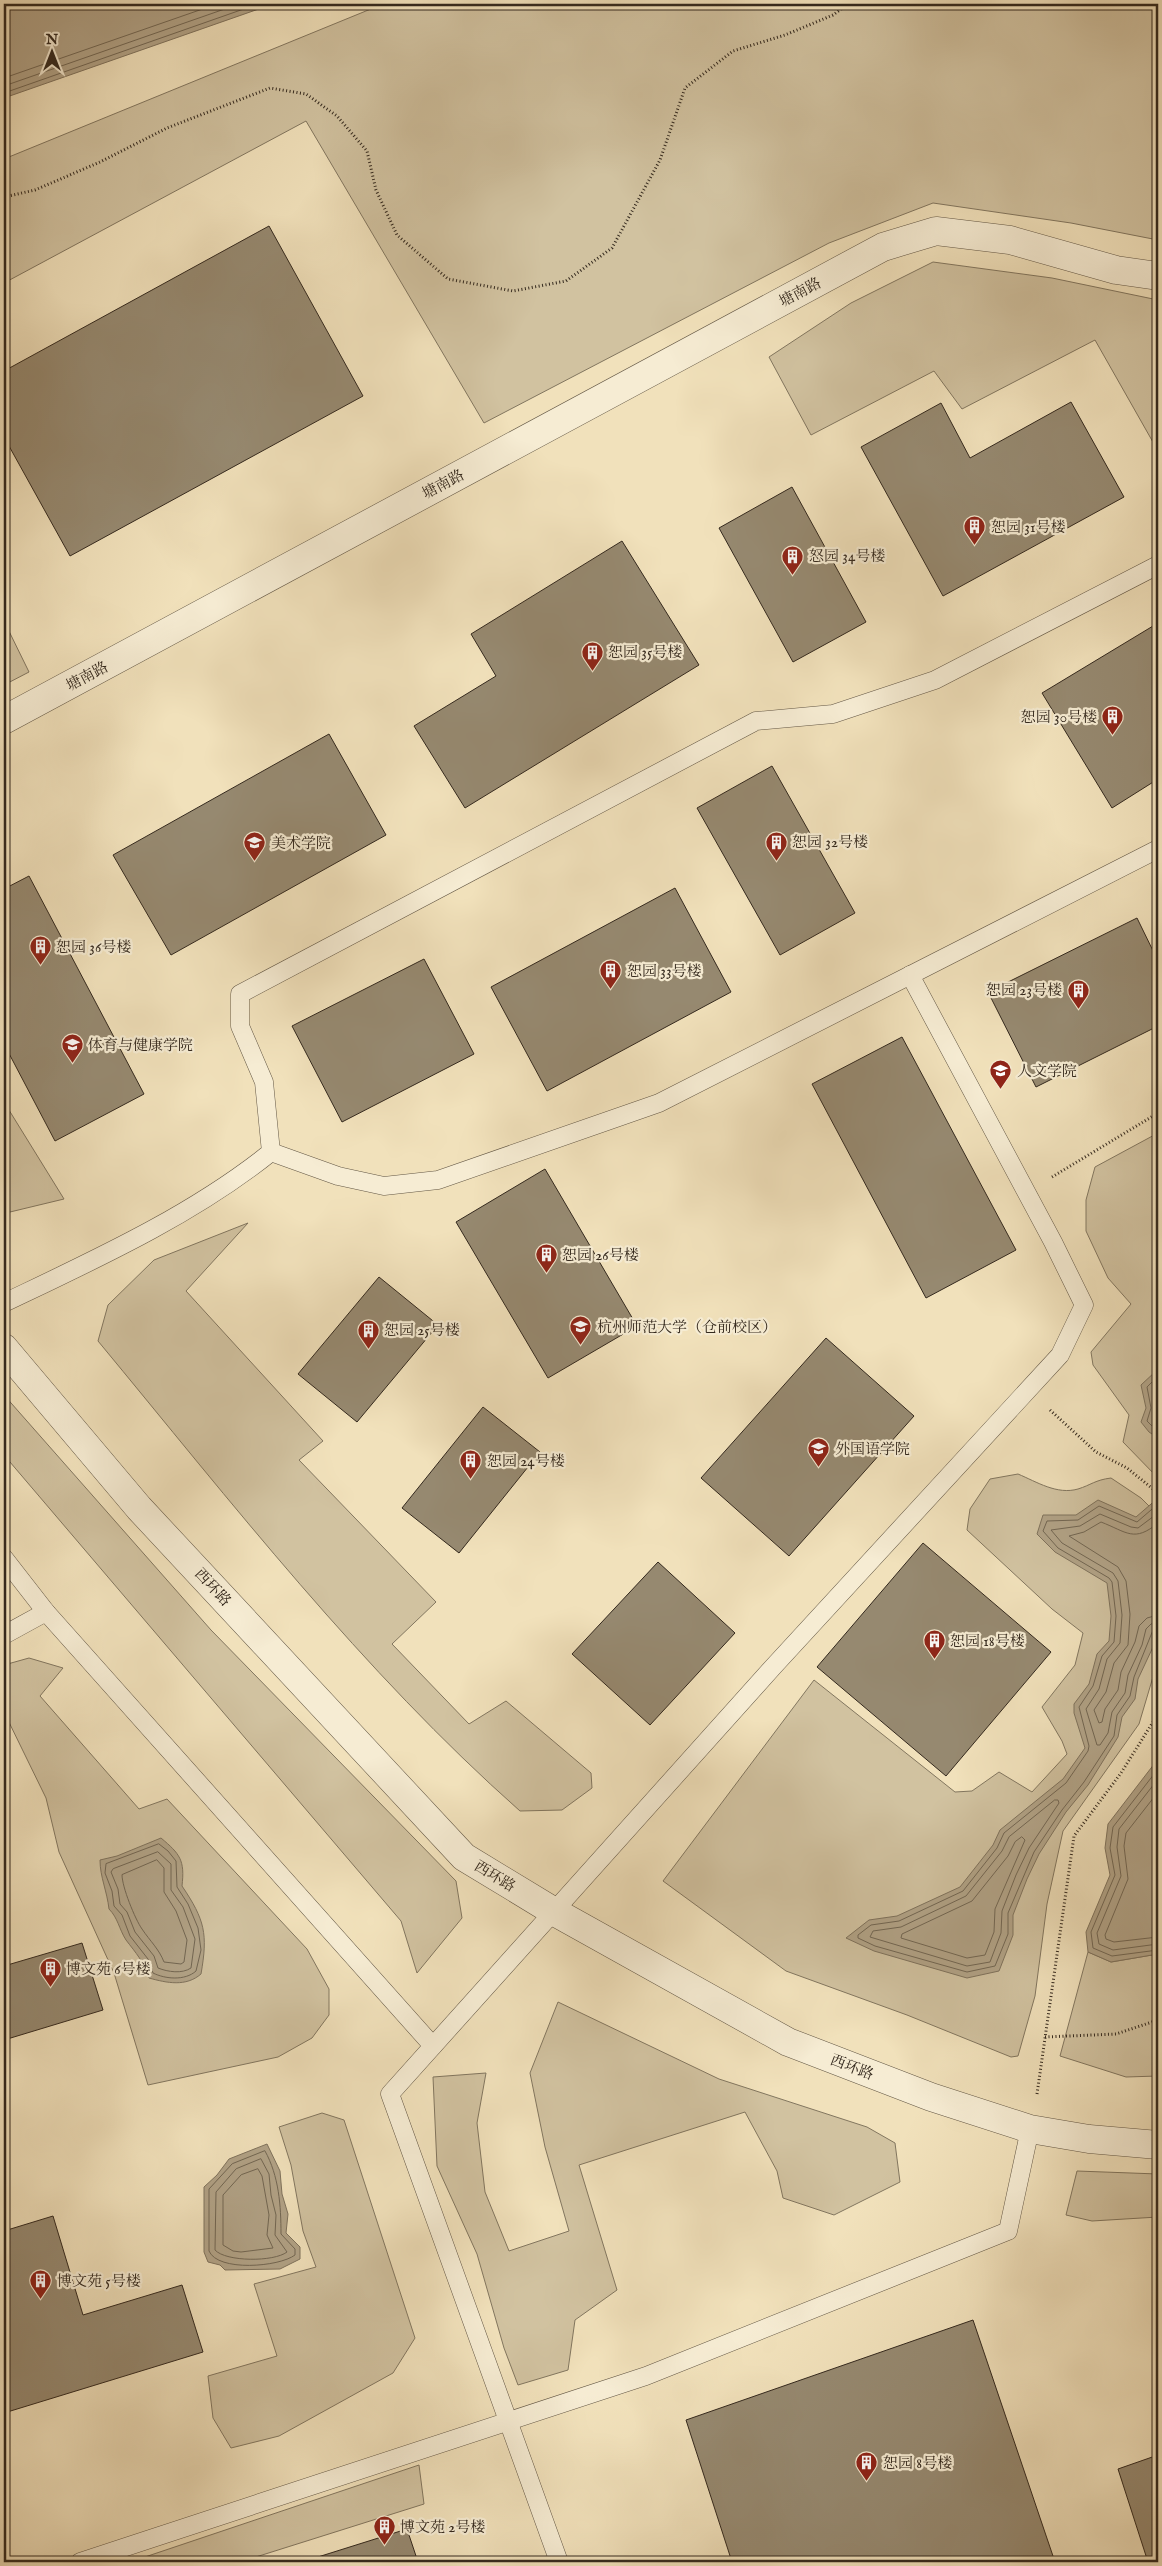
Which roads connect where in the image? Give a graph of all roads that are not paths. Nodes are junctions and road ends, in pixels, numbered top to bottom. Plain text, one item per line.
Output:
1 (1158, 276) edge
2 (1158, 565) edge
3 (4, 720) edge
4 (1158, 849) edge
5 (910, 975) junction
6 (271, 1152) junction
7 (4, 1303) edge
8 (4, 1348) edge
9 (4, 1558) edge
10 (46, 1612) junction
11 (4, 1635) edge
12 (553, 1911) junction
13 (433, 2046) junction
14 (1030, 2129) junction
15 (1158, 2145) edge
16 (507, 2419) junction
17 (80, 2562) edge
18 (559, 2562) edge

1 - 3 street, 塘南路
2 - 6 lane
4 - 5 lane
5 - 6 lane
5 - 12 lane
6 - 7 lane
8 - 12 street, 西环路
9 - 10 lane
10 - 11 lane
10 - 13 lane
12 - 13 lane
12 - 14 street, 西环路
13 - 16 lane
14 - 15 street, 西环路
14 - 16 lane
16 - 17 lane
16 - 18 lane

